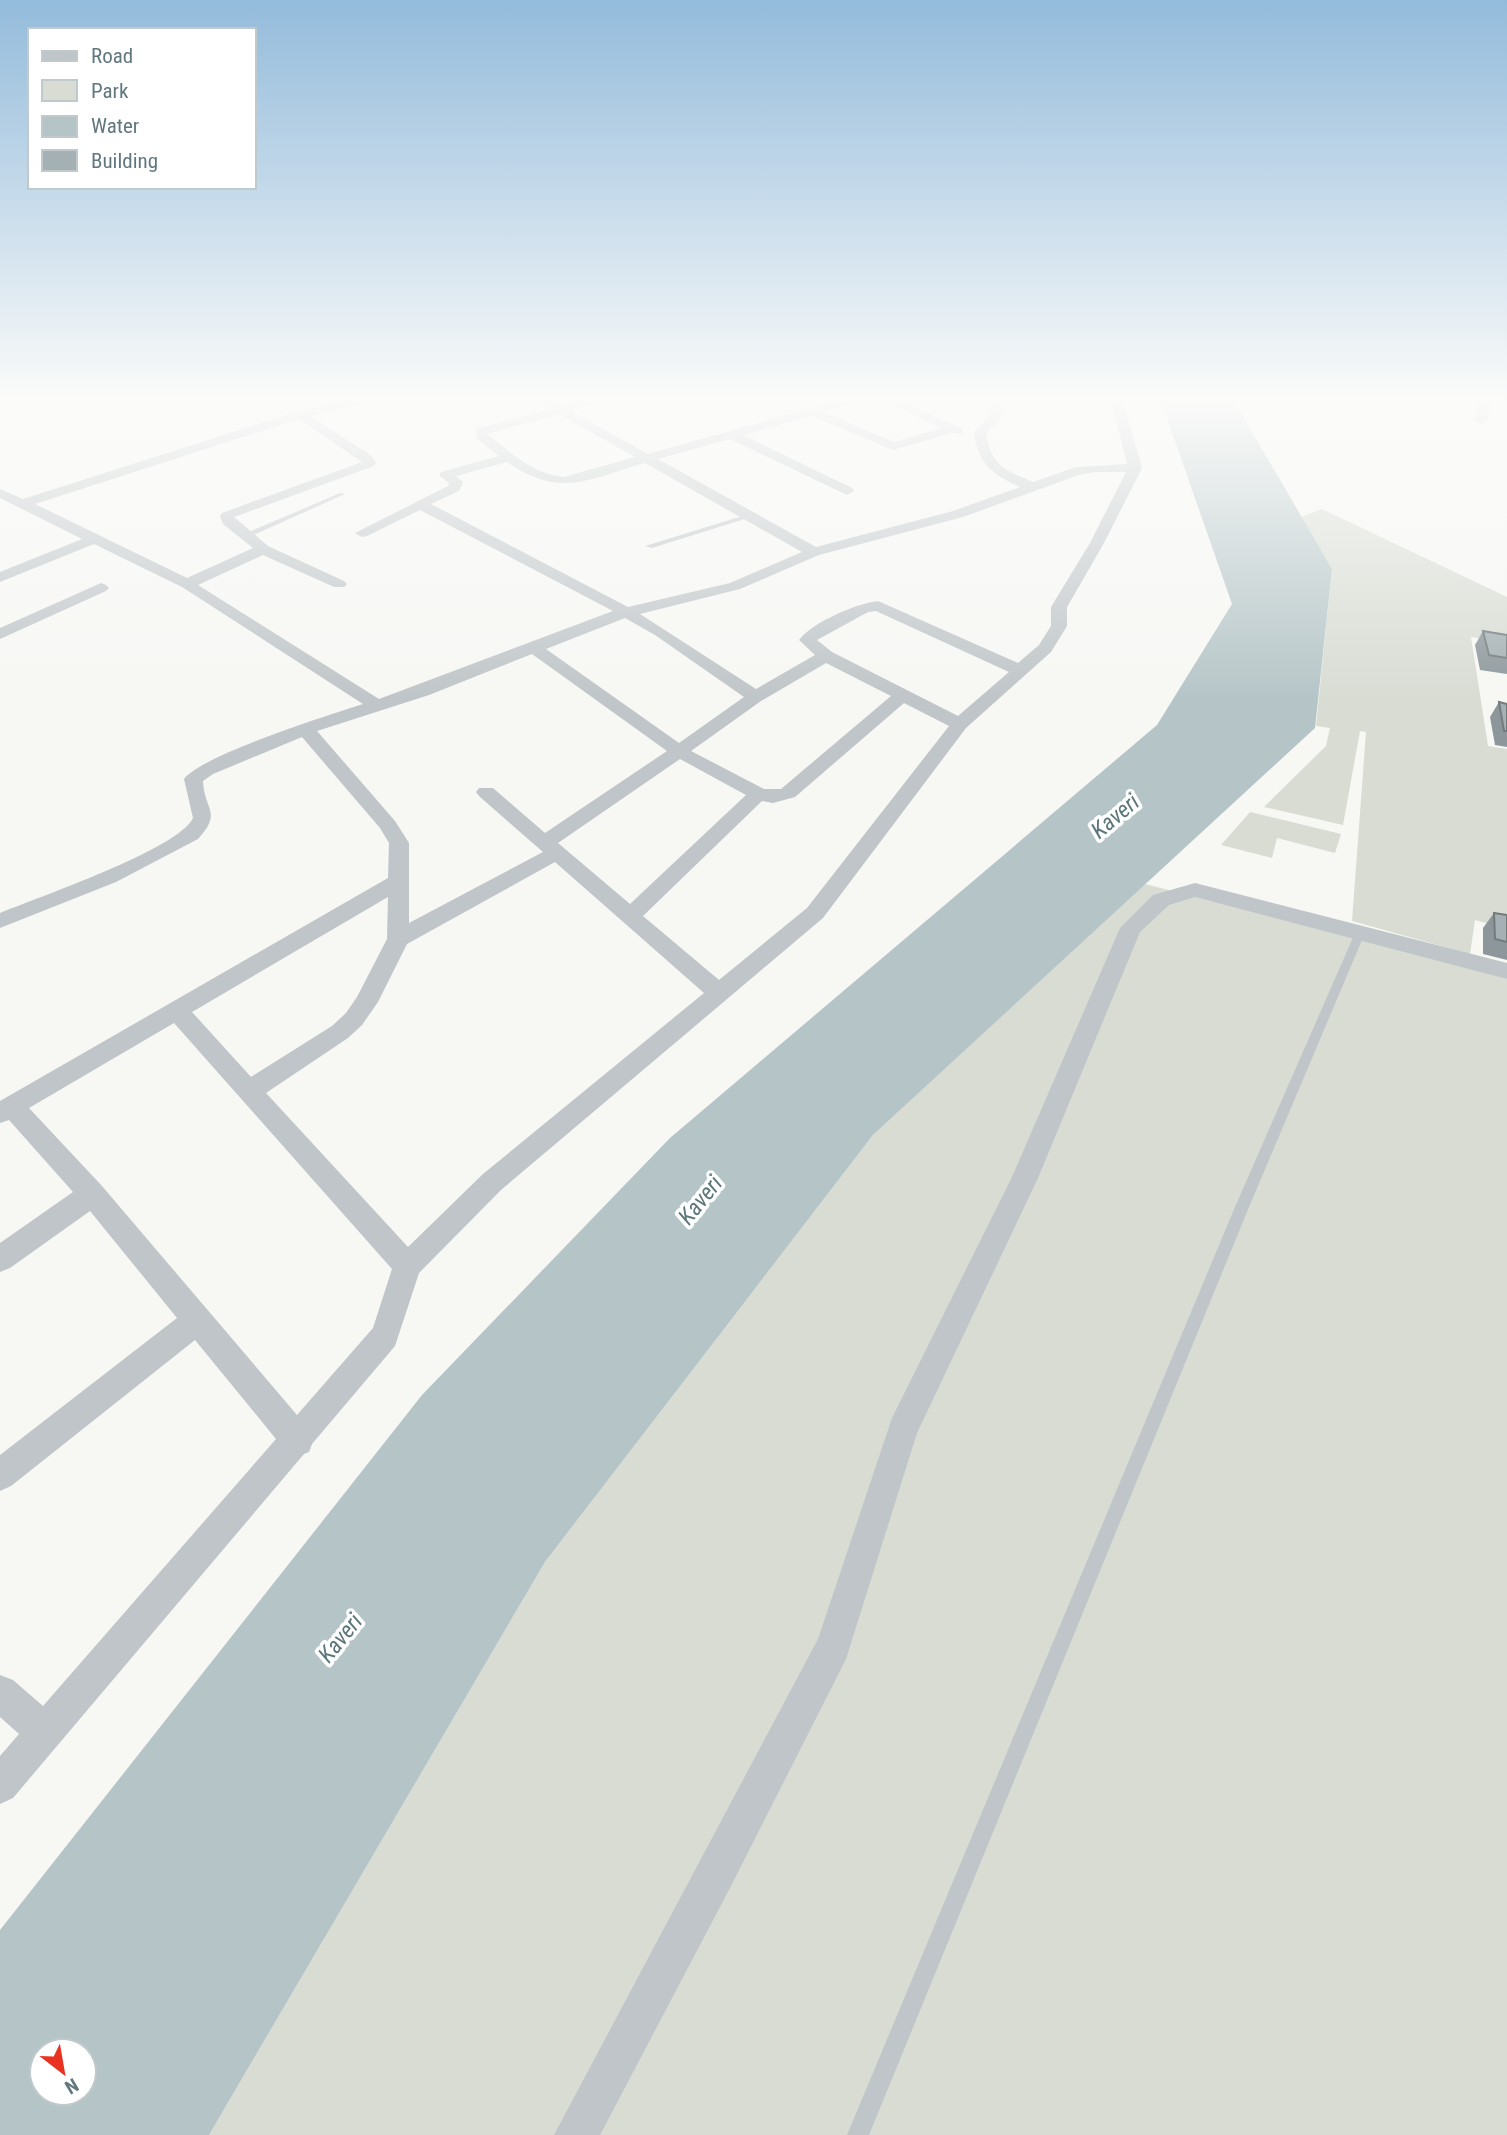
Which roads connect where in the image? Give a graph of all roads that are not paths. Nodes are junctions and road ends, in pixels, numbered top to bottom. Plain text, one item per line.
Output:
1 (17, 501) edge
2 (29, 501) edge
3 (270, 501) edge
4 (326, 501) edge
5 (427, 501) edge
6 (722, 501) edge
7 (992, 501) edge
8 (1118, 501) edge
9 (22, 503) junction
10 (421, 504) junction
11 (749, 516) junction
12 (362, 533) dead end
13 (246, 535) junction
14 (94, 539) junction
15 (649, 546) dead end
16 (263, 549) junction
17 (814, 552) junction
18 (0, 577) edge
19 (187, 584) junction
20 (339, 584) dead end
21 (101, 588) dead end
22 (626, 612) junction
23 (0, 634) edge
24 (534, 648) junction
25 (825, 656) junction
26 (1020, 670) junction
27 (904, 694) junction
28 (755, 697) junction
29 (376, 705) junction
30 (960, 724) junction
31 (305, 729) junction
32 (680, 752) junction
33 (486, 792) dead end
34 (758, 793) junction
35 (550, 848) junction
36 (399, 881) junction
37 (630, 916) junction
38 (0, 920) edge
39 (1360, 933) junction
40 (398, 939) junction
41 (1507, 971) edge
42 (719, 993) junction
43 (175, 1009) junction
44 (248, 1091) junction
45 (6, 1110) edge
46 (92, 1194) junction
47 (0, 1259) edge
48 (407, 1266) junction
49 (196, 1321) junction
50 (298, 1441) junction
51 (0, 1475) edge
52 (0, 1693) edge
53 (45, 1732) junction
54 (0, 1785) edge
55 (576, 2135) edge
56 (858, 2135) edge

1 - 9 street
2 - 9 street
3 - 13 street
4 - 13 lane
5 - 10 street
6 - 11 street
7 - 17 street
8 - 26 street
9 - 14 street
10 - 12 street
10 - 22 street
11 - 15 lane
11 - 17 street
13 - 16 street
14 - 18 street
14 - 19 street
16 - 19 street
16 - 20 street
17 - 22 street
19 - 29 street
21 - 23 street
22 - 24 street
22 - 28 street
24 - 29 street
24 - 32 street
25 - 26 street
25 - 27 street
25 - 28 street
26 - 30 street
27 - 30 street
27 - 34 street
28 - 32 street
29 - 31 street
30 - 42 street
31 - 36 street
31 - 38 street
32 - 34 street
32 - 35 street
33 - 35 street
34 - 37 street
35 - 37 street
35 - 40 street
36 - 40 street
36 - 43 street
37 - 42 street
39 - 41 street
39 - 55 street
39 - 56 lane
40 - 44 street
42 - 48 street
43 - 44 street
43 - 45 street
44 - 48 street
45 - 46 street
46 - 47 street
46 - 49 street
48 - 50 street
49 - 50 street
49 - 51 street
50 - 53 street
52 - 53 street
53 - 54 street

